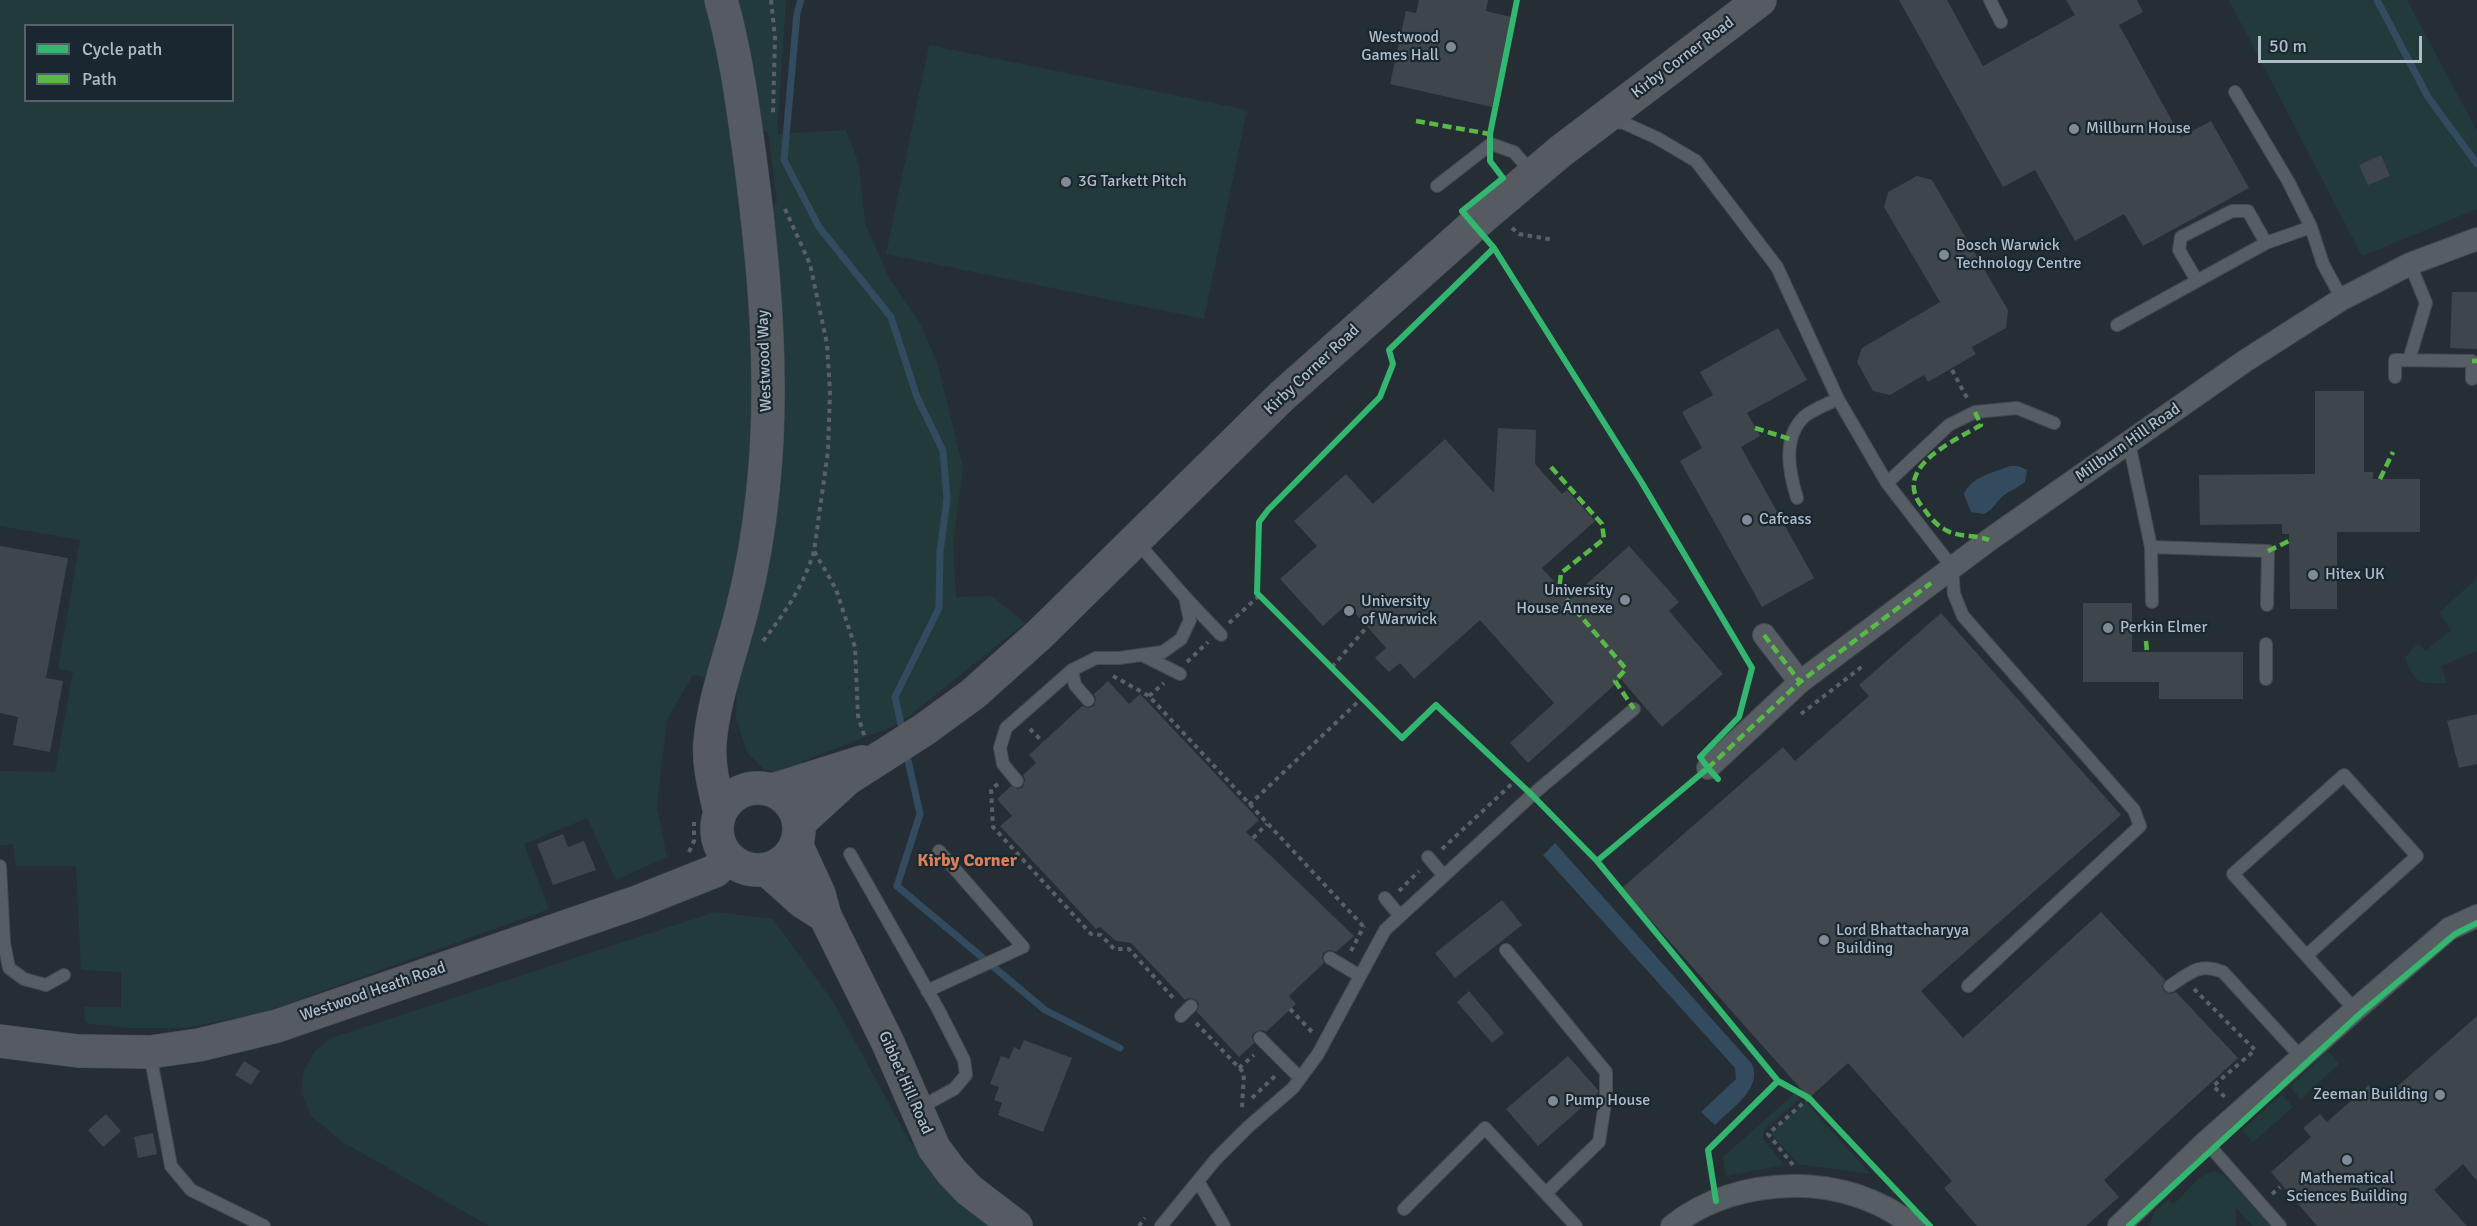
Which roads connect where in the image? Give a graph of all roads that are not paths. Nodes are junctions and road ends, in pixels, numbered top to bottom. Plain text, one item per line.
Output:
1 (721, 0) edge
2 (1760, 0) edge
3 (1990, 0) edge
4 (2001, 22) dead end
5 (2235, 93) dead end
6 (1602, 119) junction
7 (1533, 174) junction
8 (1437, 186) dead end
9 (2311, 227) junction
10 (2477, 240) edge
11 (2266, 243) junction
12 (2410, 264) junction
13 (2197, 281) junction
14 (2342, 299) junction
15 (2117, 325) dead end
16 (2409, 360) junction
17 (2395, 377) dead end
18 (2472, 378) dead end
19 (1838, 399) junction
20 (2054, 423) dead end
21 (2129, 443) junction
22 (1887, 483) junction
23 (1797, 498) dead end
24 (1136, 541) junction
25 (2151, 547) junction
26 (1952, 567) junction
27 (1185, 597) junction
28 (2152, 602) dead end
29 (2267, 605) dead end
30 (1220, 634) road end
31 (1764, 635) dead end
32 (2266, 644) dead end
33 (1142, 655) junction
34 (1072, 670) junction
35 (1178, 673) road end
36 (2266, 679) dead end
37 (1800, 682) junction
38 (1084, 695) road end
39 (1634, 709) dead end
40 (714, 720) junction
41 (877, 751) junction
42 (1708, 768) dead end
43 (1014, 777) road end
44 (766, 789) junction
45 (720, 813) junction
46 (798, 833) junction
47 (939, 851) dead end
48 (850, 854) dead end
49 (1428, 857) dead end
50 (728, 858) junction
51 (0, 866) edge
52 (766, 869) junction
53 (1444, 876) junction
54 (1386, 898) dead end
55 (825, 916) junction
56 (1400, 916) junction
57 (2477, 916) edge
58 (1506, 950) dead end
59 (2307, 955) junction
60 (1330, 958) dead end
61 (64, 975) dead end
62 (1360, 976) junction
63 (1968, 986) dead end
64 (2170, 986) dead end
65 (927, 991) junction
66 (2355, 1010) junction
67 (1260, 1038) dead end
68 (0, 1041) edge
69 (150, 1052) junction
70 (2301, 1057) junction
71 (1300, 1078) junction
72 (918, 1108) junction
73 (2206, 1142) junction
74 (1198, 1181) junction
75 (1546, 1193) junction
76 (1404, 1209) dead end
77 (2122, 1225) edge
78 (264, 1226) edge
79 (1016, 1226) edge
80 (1161, 1226) edge
81 (1224, 1226) edge
82 (1576, 1226) edge
83 (1672, 1226) edge
84 (1913, 1226) edge
85 (2280, 1226) edge

1 - 40 street, Westwood Way
2 - 6 street, Kirby Corner Road
3 - 4 lane
5 - 9 lane
6 - 7 street, Kirby Corner Road
6 - 19 lane
7 - 8 lane
7 - 24 street, Kirby Corner Road
9 - 11 lane
9 - 14 lane
10 - 12 street, Millburn Hill Road
11 - 13 lane
11 - 13 lane
12 - 14 street, Millburn Hill Road
12 - 16 lane
13 - 15 lane
14 - 21 street, Millburn Hill Road
16 - 17 lane
16 - 18 lane
19 - 22 lane
19 - 23 lane
20 - 22 lane
21 - 25 lane
21 - 26 street, Millburn Hill Road
22 - 26 lane
24 - 27 lane
24 - 41 street, Kirby Corner Road
25 - 28 lane
25 - 29 lane
26 - 37 street, Millburn Hill Road
26 - 63 lane
27 - 30 lane
27 - 33 lane
31 - 37 street
32 - 36 lane
33 - 34 lane
33 - 35 lane
34 - 38 lane
34 - 43 lane
37 - 42 street, Millburn Hill Road
39 - 53 lane
40 - 44 street, Westwood Way
40 - 45 street, Westwood Way
41 - 44 street, Kirby Corner Road
41 - 46 street, Kirby Corner Road
44 - 45 street
44 - 46 street
45 - 50 street
46 - 52 street
46 - 55 street, Gibbet Hill Road
47 - 65 lane
48 - 65 lane
49 - 53 lane
50 - 52 street
50 - 69 street, Westwood Heath Road
51 - 61 lane
52 - 55 street
53 - 56 lane
54 - 56 lane
55 - 72 street, Gibbet Hill Road
56 - 62 lane
57 - 66 street
58 - 75 lane
59 - 59 lane
59 - 66 lane
60 - 62 lane
62 - 71 lane
64 - 70 lane
65 - 72 lane
66 - 70 street
67 - 71 lane
68 - 69 street, Westwood Heath Road
69 - 78 lane
70 - 73 street
71 - 74 lane
72 - 79 street, Gibbet Hill Road
73 - 77 street
73 - 85 lane
74 - 80 lane
74 - 81 lane
75 - 76 lane
75 - 82 lane
83 - 84 street

